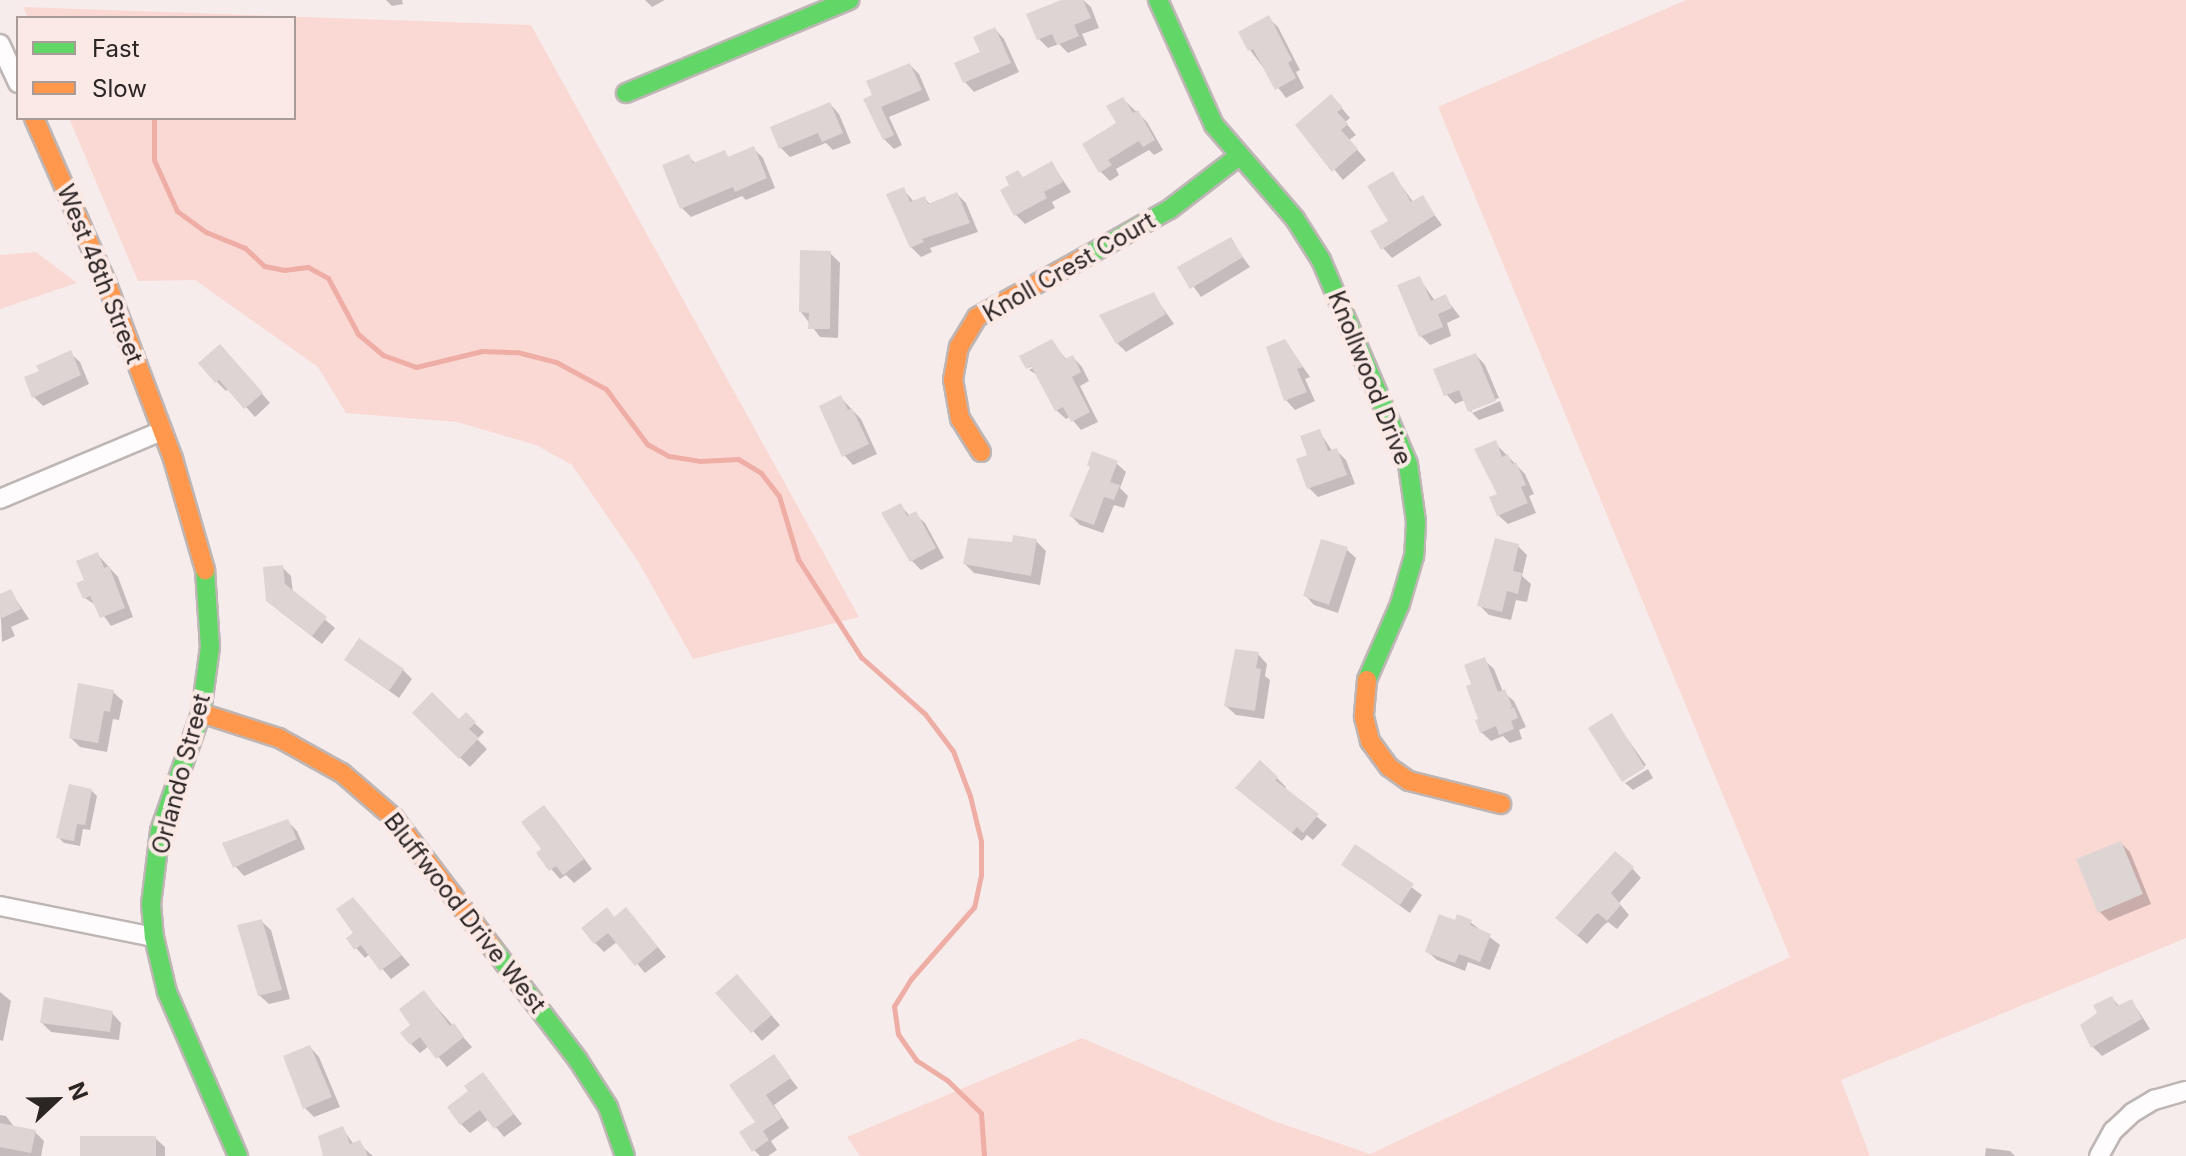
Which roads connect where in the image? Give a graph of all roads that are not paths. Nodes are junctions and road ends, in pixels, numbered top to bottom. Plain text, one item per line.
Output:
1 (849, 0) edge
2 (1158, 0) edge
3 (0, 44) edge
4 (16, 79) edge
5 (626, 93) dead end
6 (35, 120) edge
7 (1240, 155) junction
8 (162, 431) junction
9 (981, 452) dead end
10 (0, 499) edge
11 (201, 713) junction
12 (1501, 804) dead end
13 (0, 906) edge
14 (154, 937) junction
15 (2186, 1091) edge
16 (238, 1156) edge
17 (625, 1156) edge
18 (2099, 1156) edge

1 - 5 street
2 - 7 street, Knollwood Drive
3 - 4 street
6 - 8 street, West 48th Street
7 - 9 street, Knoll Crest Court
7 - 12 street, Knollwood Drive
8 - 10 street
8 - 11 street, Orlando Street
11 - 14 street, Orlando Street
11 - 17 street, Bluffwood Drive West
13 - 14 street
14 - 16 street, Orlando Street
15 - 18 street

